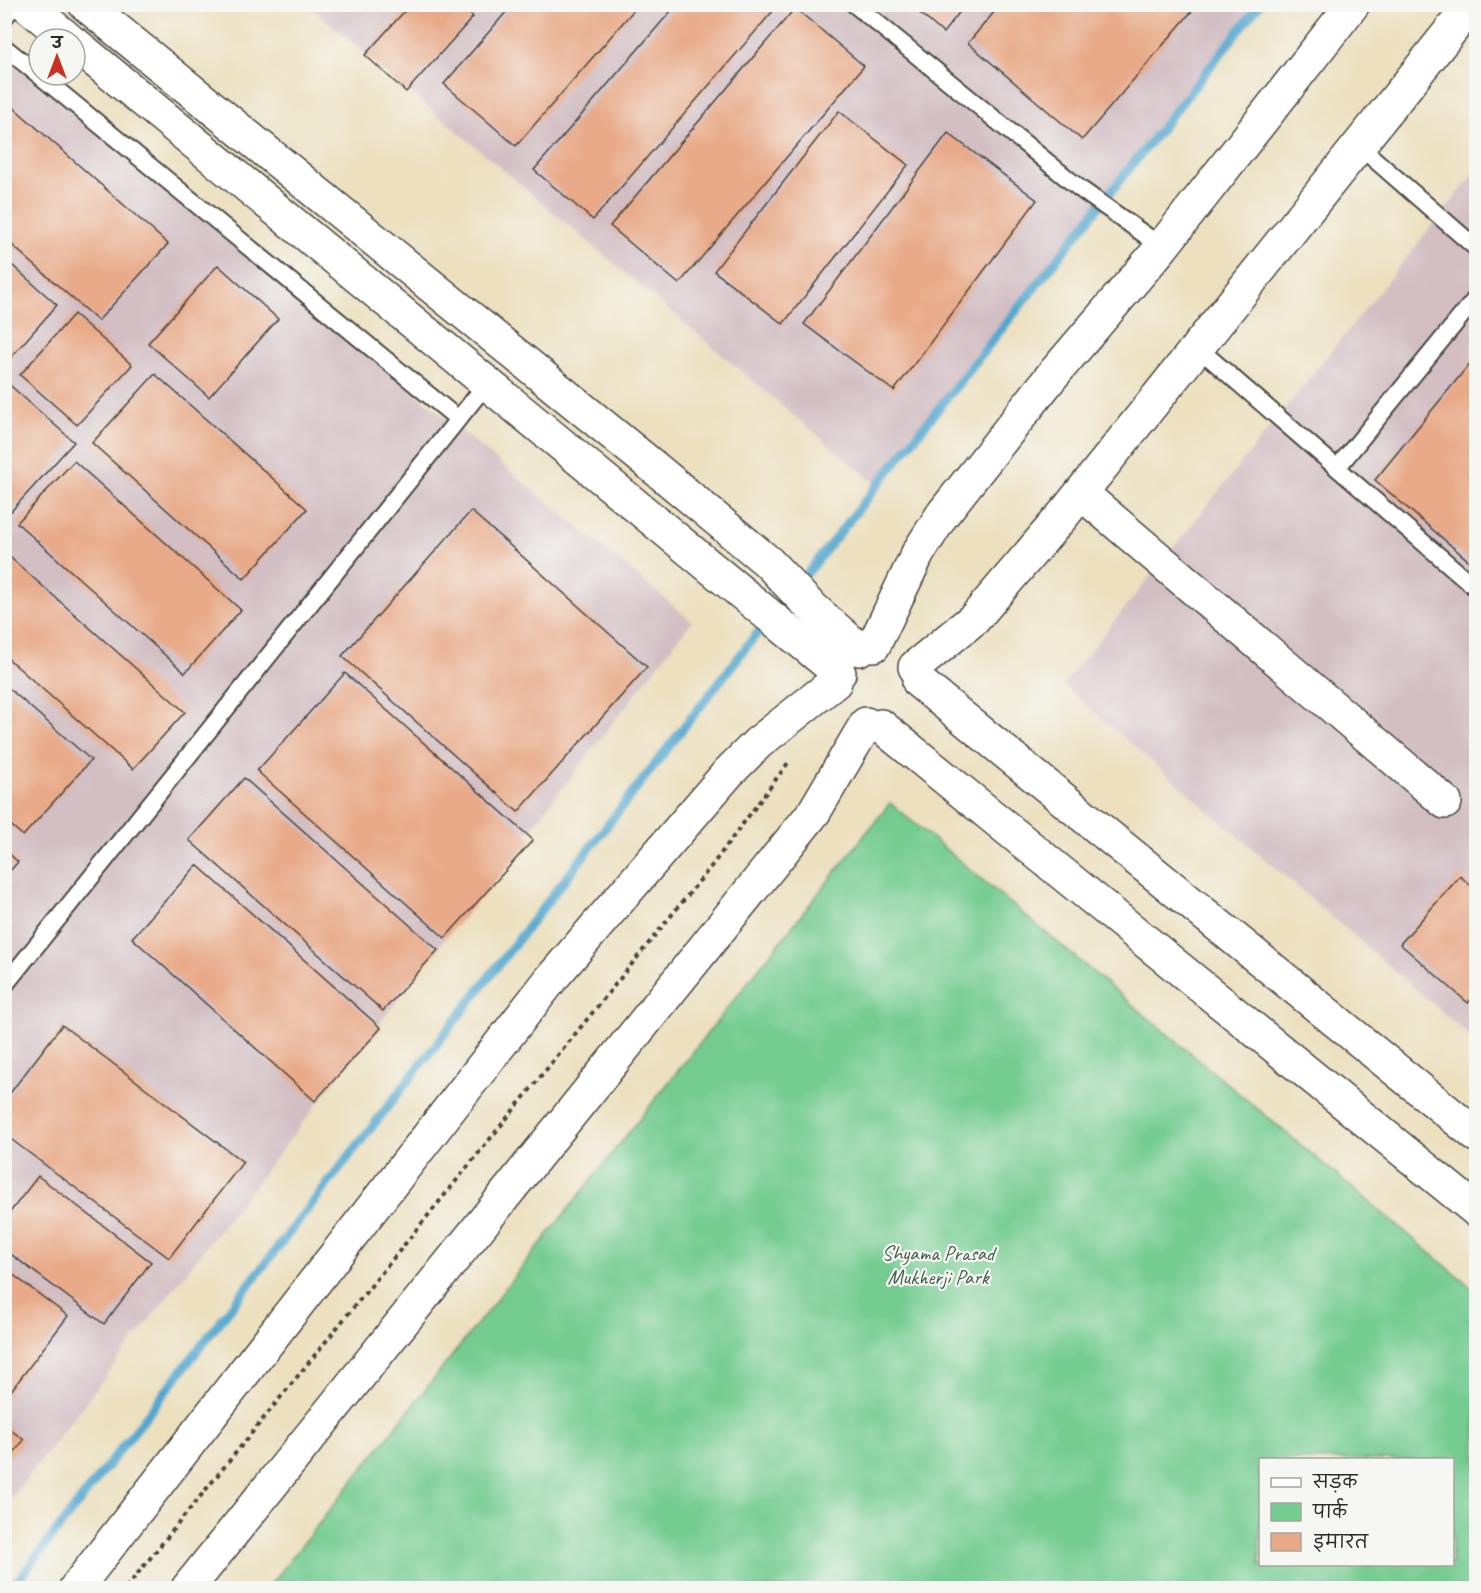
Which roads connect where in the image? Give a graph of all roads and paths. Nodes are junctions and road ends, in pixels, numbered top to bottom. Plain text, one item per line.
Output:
1 (15, 4) edge
2 (26, 4) edge
3 (85, 4) edge
4 (854, 4) edge
5 (1353, 4) edge
6 (1472, 4) edge
7 (4, 18) edge
8 (54, 27) edge
9 (4, 46) edge
10 (87, 54) edge
11 (27, 65) edge
12 (54, 87) edge
13 (1359, 145) junction
14 (1162, 247) junction
15 (1476, 248) edge
16 (1476, 298) edge
17 (1197, 347) junction
18 (488, 382) junction
19 (458, 419) junction
20 (1337, 468) junction
21 (1081, 493) junction
22 (1476, 588) edge
23 (852, 662) junction
24 (917, 674) junction
25 (874, 725) junction
26 (790, 761) dead end
27 (1445, 802) dead end
28 (4, 986) edge
29 (1476, 1135) edge
30 (1476, 1210) edge
31 (76, 1588) edge
32 (126, 1588) edge
33 (188, 1588) edge

1 - 7 lane
2 - 8 street
3 - 23 street
4 - 14 lane
5 - 14 street
6 - 13 street
9 - 11 lane
10 - 18 street
12 - 19 lane
13 - 15 lane
13 - 17 street
14 - 23 street
16 - 20 lane
17 - 20 lane
17 - 21 street
18 - 19 lane
18 - 23 street
19 - 28 lane
20 - 22 lane
21 - 24 street
21 - 27 street
23 - 24 street
23 - 25 street
23 - 31 street
24 - 25 street
24 - 29 street
25 - 30 street
25 - 33 street
26 - 32 path

